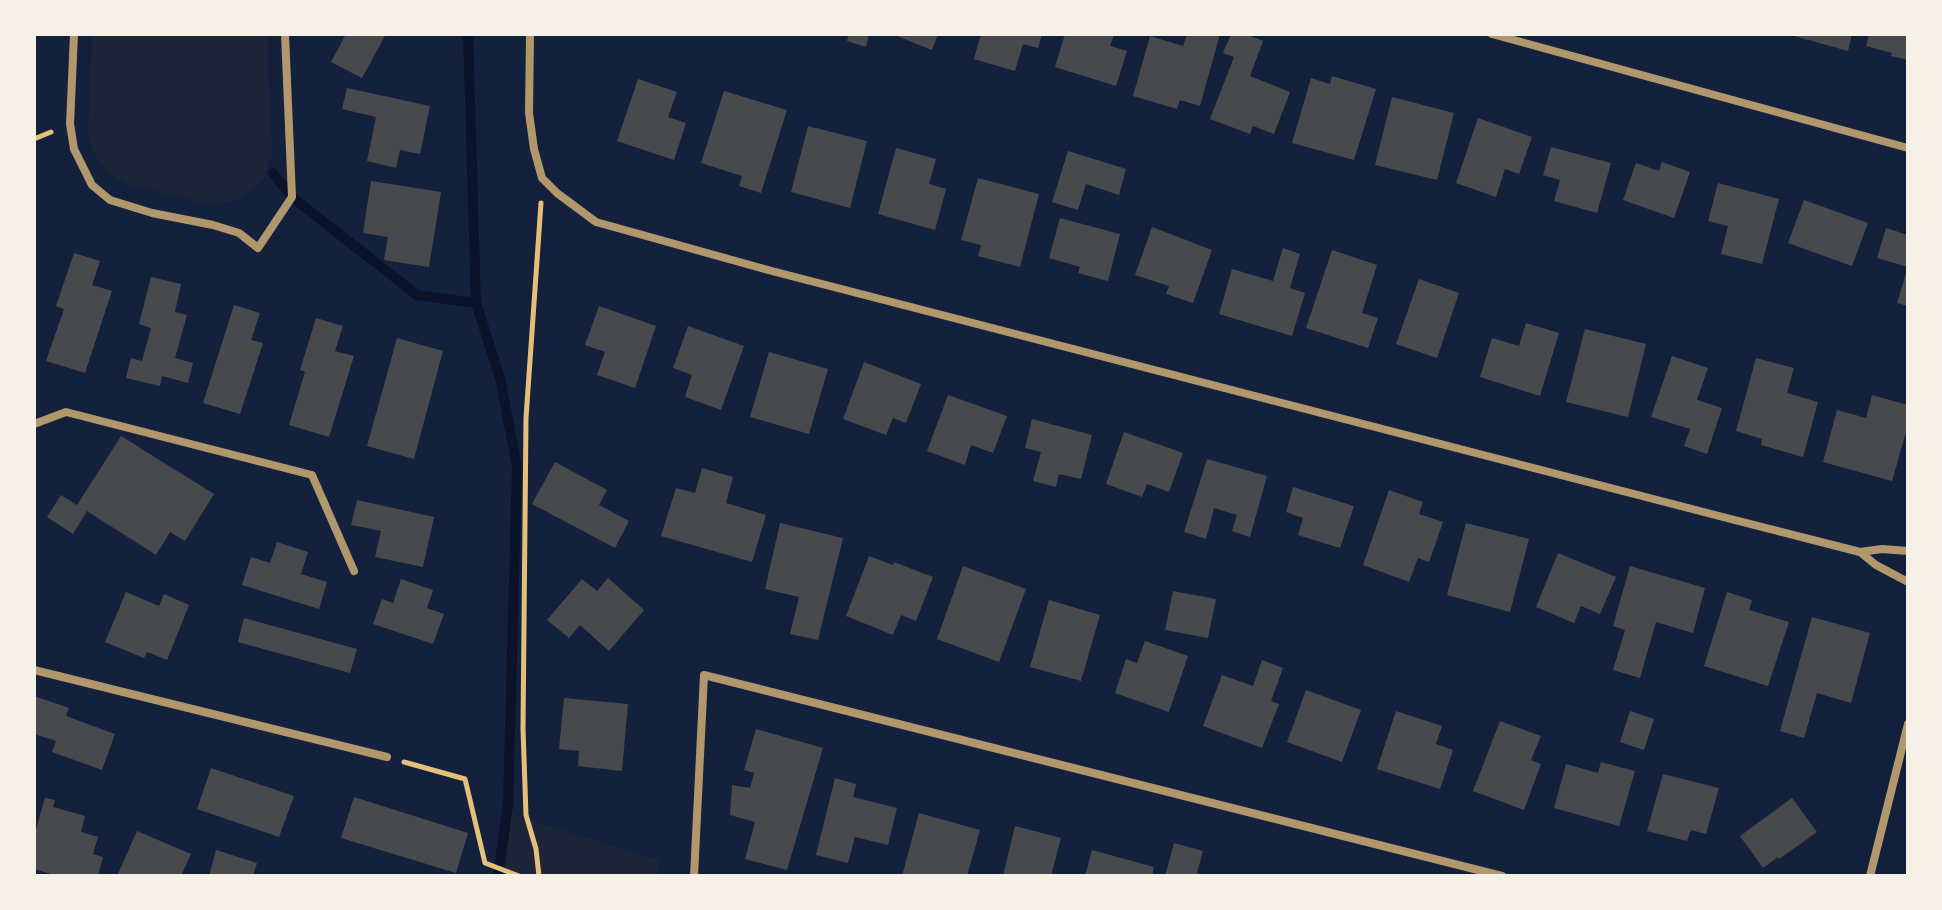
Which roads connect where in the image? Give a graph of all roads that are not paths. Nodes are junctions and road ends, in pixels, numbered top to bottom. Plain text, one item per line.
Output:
1 (74, 34) edge
2 (285, 34) edge
3 (530, 34) edge
4 (1492, 34) edge
5 (1908, 148) edge
6 (34, 424) edge
7 (1908, 551) edge
8 (1860, 552) junction
9 (354, 571) dead end
10 (1908, 582) edge
11 (34, 670) edge
12 (1908, 724) edge
13 (387, 757) road end
14 (694, 876) edge
15 (1502, 876) edge
16 (1870, 876) edge

1 - 2 street
3 - 8 street
4 - 5 street
6 - 9 street
7 - 8 street
8 - 10 street
11 - 13 street
12 - 16 street
14 - 15 street

